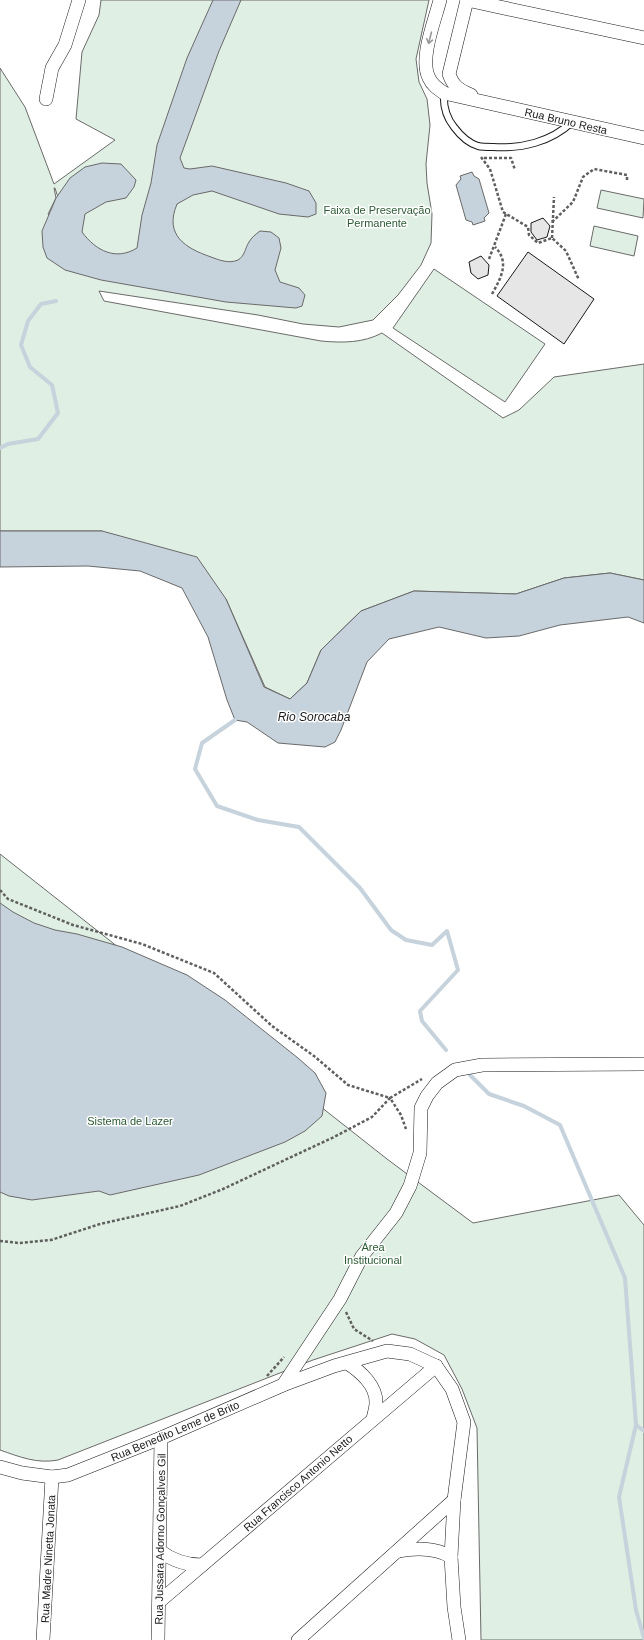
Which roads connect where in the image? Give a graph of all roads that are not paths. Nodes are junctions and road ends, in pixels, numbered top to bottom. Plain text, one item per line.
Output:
1 (79, 0) edge
2 (440, 0) edge
3 (467, 0) edge
4 (644, 38) edge
5 (444, 93) junction
6 (46, 99) dead end
7 (489, 103) junction
8 (572, 122) junction
9 (644, 138) edge
10 (644, 1064) edge
11 (348, 1363) junction
12 (436, 1366) junction
13 (283, 1385) junction
14 (373, 1419) junction
15 (161, 1438) junction
16 (0, 1467) edge
17 (52, 1477) junction
18 (454, 1500) junction
19 (160, 1551) junction
20 (398, 1551) junction
21 (451, 1557) junction
22 (202, 1565) junction
23 (160, 1601) junction
24 (44, 1640) edge
25 (158, 1640) edge
26 (298, 1640) edge
27 (459, 1640) edge

1 - 6 street
2 -> 5 street
3 - 4 street
3 - 7 street
5 - 7 street
5 - 8 lane
7 - 8 street, Rua Bruno Resta
8 - 9 street, Rua Bruno Resta
10 - 13 street
11 - 12 street, Rua Benedito Leme de Brito
11 - 13 street, Rua Benedito Leme de Brito
11 - 14 street
12 - 14 street, Rua Francisco Antonio Netto
12 - 18 street
13 - 15 street, Rua Benedito Leme de Brito
14 - 22 street, Rua Francisco Antonio Netto
15 - 17 street, Rua Benedito Leme de Brito
15 - 19 street, Rua Jussara Adorno Gonçalves Gil
16 - 17 street, Rua Benedito Leme de Brito
17 - 24 street, Rua Madre Ninetta Jonata
18 - 20 street
18 - 21 street
19 - 22 street
19 - 23 street, Rua Jussara Adorno Gonçalves Gil
20 - 21 street
20 - 26 street
21 - 27 street
22 - 23 street, Rua Francisco Antonio Netto
23 - 25 street, Rua Jussara Adorno Gonçalves Gil

